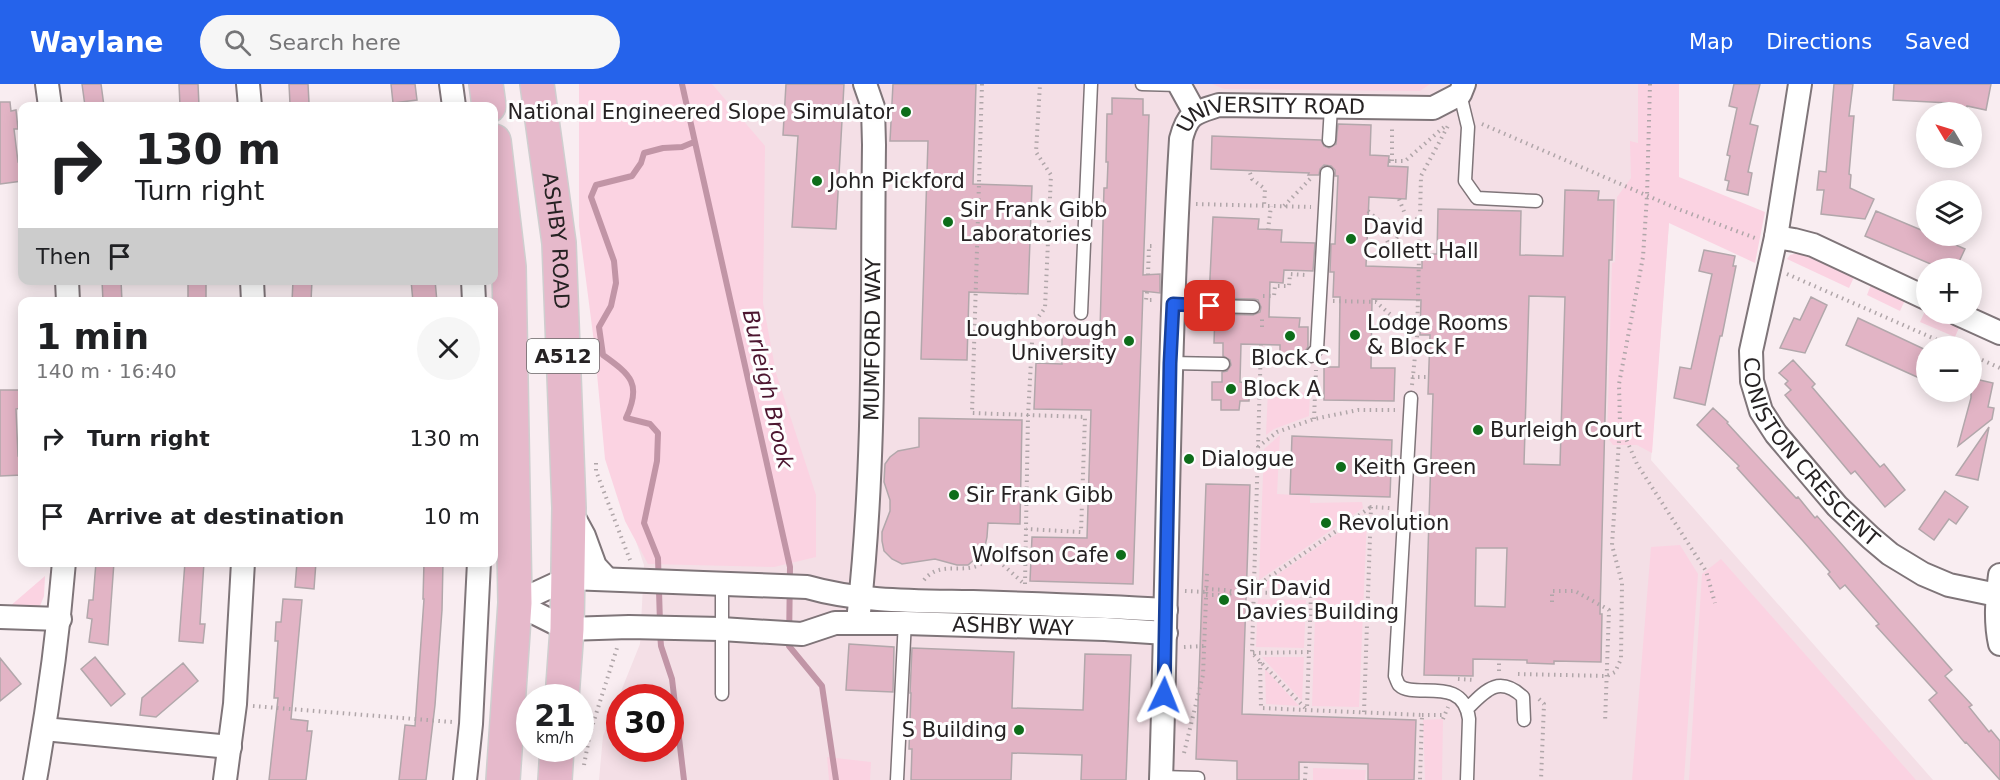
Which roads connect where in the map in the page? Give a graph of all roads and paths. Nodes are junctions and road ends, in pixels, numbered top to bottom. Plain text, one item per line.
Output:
1 (47, 84) edge
2 (248, 84) edge
3 (451, 84) edge
4 (486, 84) edge
5 (537, 84) edge
6 (865, 84) edge
7 (981, 84) edge
8 (1040, 84) edge
9 (1091, 84) edge
10 (1142, 84) edge
11 (1179, 84) edge
12 (1650, 84) edge
13 (1800, 84) edge
14 (1463, 98) edge
15 (49, 102) edge
16 (250, 102) edge
17 (453, 102) edge
18 (488, 102) edge
19 (1331, 107) junction
20 (1393, 109) junction
21 (1195, 112) junction
22 (1329, 140) dead end
23 (1250, 173) dead end
24 (1327, 173) dead end
25 (498, 175) edge
26 (1313, 175) dead end
27 (1647, 196) junction
28 (1399, 199) dead end
29 (1536, 201) dead end
30 (1208, 204) dead end
31 (1264, 206) junction
32 (1271, 206) junction
33 (1284, 207) junction
34 (1325, 208) junction
35 (1368, 211) dead end
36 (1407, 219) junction
37 (1420, 219) junction
38 (1268, 230) dead end
39 (1775, 241) junction
40 (1770, 268) junction
41 (1290, 274) dead end
42 (1147, 292) dead end
43 (1916, 293) edge
44 (1263, 296) dead end
45 (1146, 300) dead end
46 (1320, 301) junction
47 (1173, 304) junction
48 (1253, 308) dead end
49 (1081, 313) dead end
50 (1980, 324) edge
51 (1417, 325) junction
52 (2000, 333) edge
53 (1928, 336) edge
54 (1261, 344) dead end
55 (1311, 356) dead end
56 (1982, 360) edge
57 (1170, 363) junction
58 (1223, 364) dead end
59 (2000, 368) edge
60 (1412, 377) junction
61 (1429, 377) dead end
62 (1316, 385) dead end
63 (1249, 392) dead end
64 (1259, 392) junction
65 (1411, 404) junction
66 (1028, 416) junction
67 (1314, 419) junction
68 (1620, 425) junction
69 (1257, 447) junction
70 (595, 459) dead end
71 (1371, 507) junction
72 (569, 508) junction
73 (1404, 509) junction
74 (1026, 529) junction
75 (984, 551) dead end
76 (991, 554) junction
77 (64, 567) edge
78 (243, 567) edge
79 (479, 567) edge
80 (1207, 573) dead end
81 (569, 578) junction
82 (606, 579) junction
83 (638, 581) junction
84 (722, 584) junction
85 (1025, 585) junction
86 (1999, 585) edge
87 (1254, 590) junction
88 (1025, 591) dead end
89 (1206, 592) junction
90 (860, 597) junction
91 (1172, 600) junction
92 (906, 601) junction
93 (1552, 602) dead end
94 (515, 603) junction
95 (1715, 603) dead end
96 (0, 617) edge
97 (60, 619) junction
98 (857, 623) junction
99 (905, 623) junction
100 (636, 627) junction
101 (721, 628) junction
102 (567, 629) junction
103 (1172, 640) junction
104 (2000, 644) edge
105 (1204, 646) junction
106 (1309, 652) junction
107 (1252, 653) junction
108 (1260, 661) junction
109 (1514, 674) dead end
110 (1607, 676) junction
111 (1451, 678) dead end
112 (1475, 680) dead end
113 (562, 684) edge
114 (722, 694) dead end
115 (235, 704) junction
116 (1468, 708) junction
117 (1307, 710) junction
118 (1364, 712) junction
119 (1422, 715) junction
120 (1444, 715) dead end
121 (1543, 716) dead end
122 (1524, 720) dead end
123 (1605, 723) dead end
124 (471, 724) junction
125 (44, 729) junction
126 (230, 747) junction
127 (1306, 764) dead end
128 (569, 775) edge
129 (1167, 778) edge
130 (1198, 778) dead end
131 (34, 780) edge
132 (225, 780) edge
133 (465, 780) edge
134 (503, 780) edge
135 (897, 780) edge
136 (1305, 780) edge
137 (1420, 780) edge
138 (1467, 780) edge
139 (1541, 780) edge

1 - 15 street
2 - 16 street
3 - 17 street
4 - 18 main road
5 - 72 main road, ASHBY ROAD / A512
6 - 90 street, MUMFORD WAY
7 - 66 path
8 - 66 path
9 - 49 lane
10 - 11 lane
11 - 21 street
12 - 27 path
13 - 39 street, CONISTON CRESCENT
14 - 20 street, UNIVERSITY ROAD
14 - 27 path
14 - 29 lane
19 - 20 street, UNIVERSITY ROAD
19 - 21 street, UNIVERSITY ROAD
19 - 22 lane
20 - 37 path
21 - 47 street, UNIVERSITY ROAD
23 - 31 path
24 - 34 lane
25 - 94 main road, A512
26 - 33 path
27 - 39 path
27 - 68 path
28 - 36 path
30 - 31 path
31 - 32 path
32 - 33 path
32 - 38 path
33 - 34 path
34 - 46 lane
35 - 36 path
36 - 37 path
37 - 51 path
39 - 40 street, CONISTON CRESCENT
39 - 43 street
40 - 53 path
40 - 86 street, CONISTON CRESCENT
41 - 44 path
42 - 45 path
46 - 51 path
46 - 55 lane
47 - 48 lane
47 - 57 street, UNIVERSITY ROAD
50 - 52 street
51 - 60 path
54 - 64 path
56 - 59 path
57 - 58 lane
57 - 91 street, UNIVERSITY ROAD
60 - 61 path
60 - 65 path
62 - 67 path
63 - 64 path
64 - 69 path
65 - 67 path
65 - 73 lane
66 - 74 path
66 - 74 path
67 - 69 path
68 - 95 path
68 - 110 path
69 - 87 path
70 - 83 path
71 - 73 path
71 - 87 path
71 - 118 path
72 - 81 main road, ASHBY ROAD / A512
72 - 82 street
73 - 116 lane
74 - 85 path
75 - 76 path
76 - 85 path
76 - 92 path
77 - 97 street
78 - 115 street
79 - 124 street
80 - 89 path
81 - 82 street, ASHBY WAY
81 - 94 street
81 - 102 main road, ASHBY ROAD / A512
82 - 83 street, ASHBY WAY
83 - 84 street, ASHBY WAY
84 - 90 street, ASHBY WAY
84 - 101 lane
85 - 88 path
86 - 104 street
87 - 89 path
87 - 106 path
87 - 107 path
89 - 91 path
89 - 105 path
90 - 92 street, ASHBY WAY
90 - 98 street
91 - 92 street, ASHBY WAY
91 - 103 street, UNIVERSITY ROAD
92 - 99 lane
93 - 110 path
94 - 102 street
94 - 134 main road, A512
96 - 97 street
97 - 125 street
98 - 99 street, ASHBY WAY
98 - 101 street, ASHBY WAY
99 - 103 street, ASHBY WAY
99 - 135 lane
100 - 101 street, ASHBY WAY
100 - 102 street, ASHBY WAY
100 - 128 path
101 - 114 lane
102 - 113 main road, ASHBY ROAD / A512
103 - 105 path
103 - 129 street, UNIVERSITY ROAD
105 - 129 path
106 - 107 path
106 - 117 path
107 - 108 path
108 - 117 path
108 - 117 path
109 - 110 path
110 - 123 path
111 - 112 path
115 - 124 path
115 - 126 street
116 - 122 lane
116 - 138 lane
117 - 118 path
118 - 119 path
119 - 120 path
119 - 137 path
121 - 139 path
124 - 133 street
125 - 126 street
125 - 131 street
126 - 132 street
127 - 136 path
129 - 130 lane

